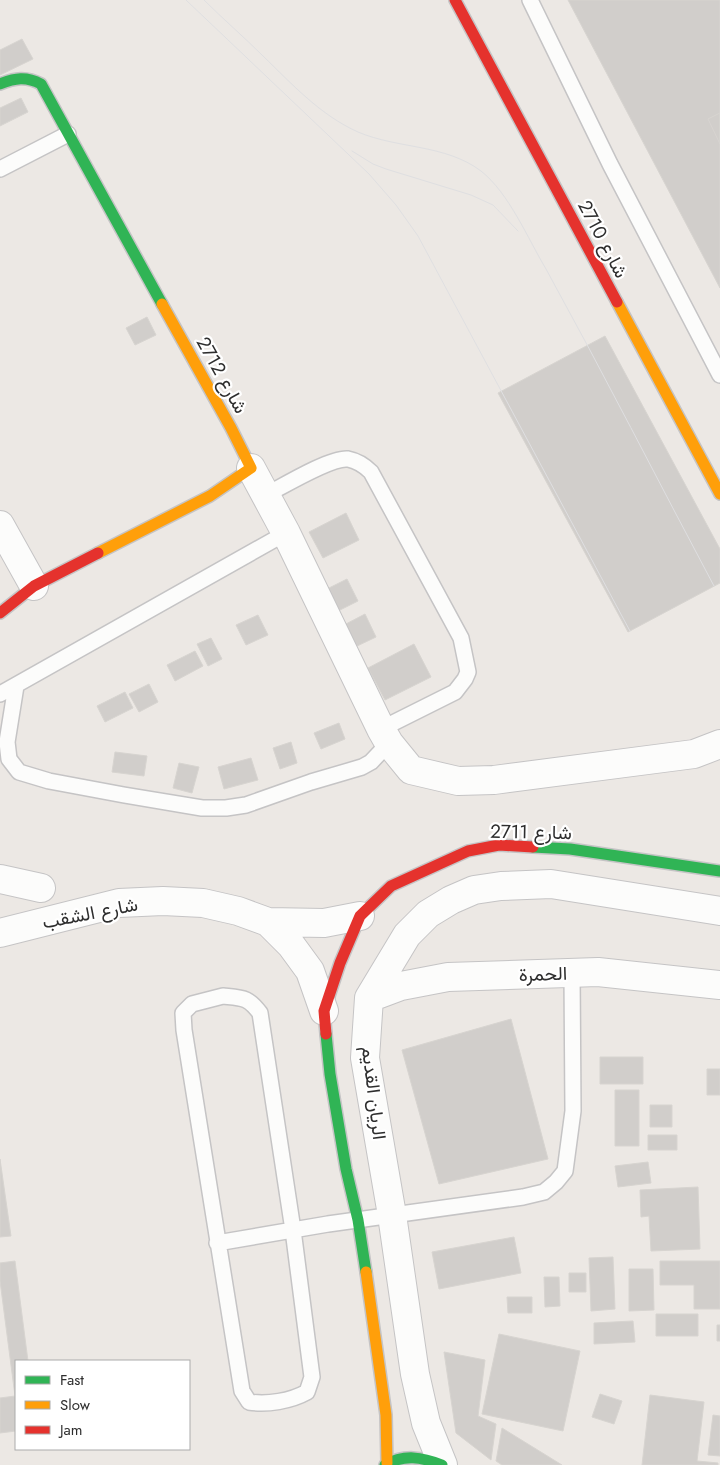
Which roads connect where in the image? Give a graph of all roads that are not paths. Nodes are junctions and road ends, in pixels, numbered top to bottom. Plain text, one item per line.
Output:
1 (455, 0) edge
2 (530, 0) edge
3 (0, 84) edge
4 (68, 134) junction
5 (0, 169) edge
6 (720, 375) edge
7 (251, 468) junction
8 (720, 494) edge
9 (266, 495) junction
10 (0, 525) edge
11 (286, 532) junction
12 (34, 586) junction
13 (0, 613) edge
14 (16, 686) junction
15 (0, 694) edge
16 (385, 736) junction
17 (720, 744) edge
18 (694, 754) junction
19 (720, 758) edge
20 (720, 871) edge
21 (0, 879) edge
22 (41, 888) dead end
23 (720, 912) edge
24 (360, 916) junction
25 (268, 922) junction
26 (0, 933) edge
27 (572, 973) junction
28 (720, 985) edge
29 (369, 998) junction
30 (324, 1011) junction
31 (392, 1215) junction
32 (358, 1220) junction
33 (293, 1230) junction
34 (218, 1243) junction
35 (386, 1464) edge
36 (443, 1465) edge

1 - 8 street, شارع 2710
2 - 6 lane
3 - 4 street, شارع 2712
4 - 5 lane
4 - 7 street, شارع 2712
7 - 9 street
7 - 12 street
9 - 11 street
9 - 16 lane
10 - 12 street
11 - 14 lane
11 - 16 street
12 - 13 street
14 - 15 lane
14 - 16 lane
16 - 18 street
17 - 18 street
18 - 19 street
20 - 24 street, شارع 2711
21 - 22 street
23 - 29 street, الريان القديم
24 - 25 street, شارع الشقب
24 - 30 street, الريان القديم
25 - 26 street, شارع الشقب
25 - 30 street, شارع الشقب
27 - 28 street, الحمرة
27 - 29 street, الحمرة
27 - 31 lane
29 - 31 street, الريان القديم
30 - 32 street, الريان القديم
31 - 32 lane
31 - 36 street, الريان القديم
32 - 33 lane
32 - 35 street, الريان القديم
33 - 34 lane
33 - 34 lane
33 - 34 lane
35 - 36 street

